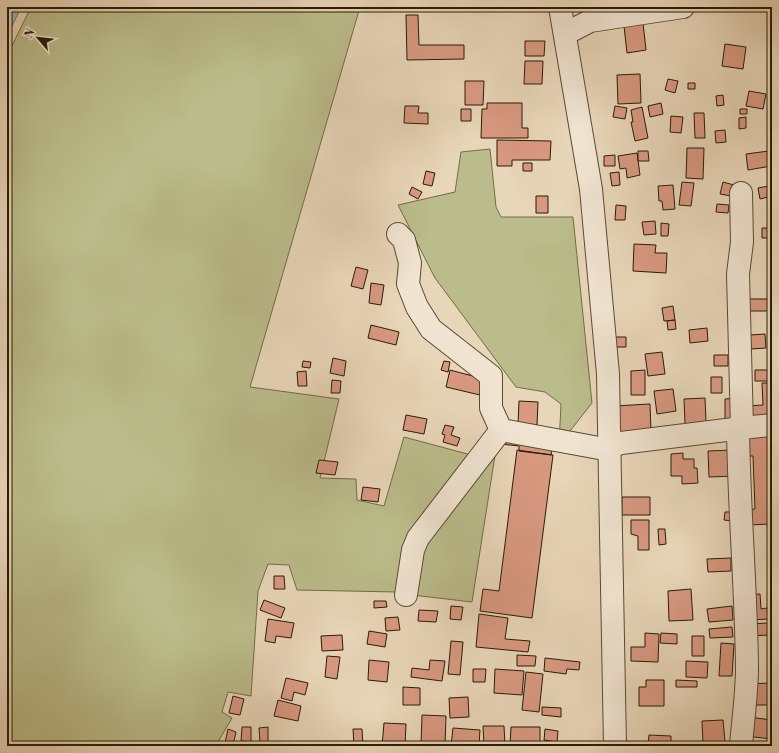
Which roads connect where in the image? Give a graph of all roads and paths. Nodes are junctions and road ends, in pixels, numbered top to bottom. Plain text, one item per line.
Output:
1 (560, 7) edge
2 (683, 7) edge
3 (565, 34) junction
4 (741, 193) dead end
5 (398, 234) dead end
6 (772, 425) edge
7 (740, 429) junction
8 (500, 430) junction
9 (610, 450) junction
10 (406, 596) dead end
11 (614, 746) edge
12 (741, 746) edge

1 - 3 street
2 - 3 street
3 - 9 street
4 - 7 street
5 - 8 street
6 - 7 street
7 - 9 street
7 - 12 street
8 - 9 street
8 - 10 street
9 - 11 street

